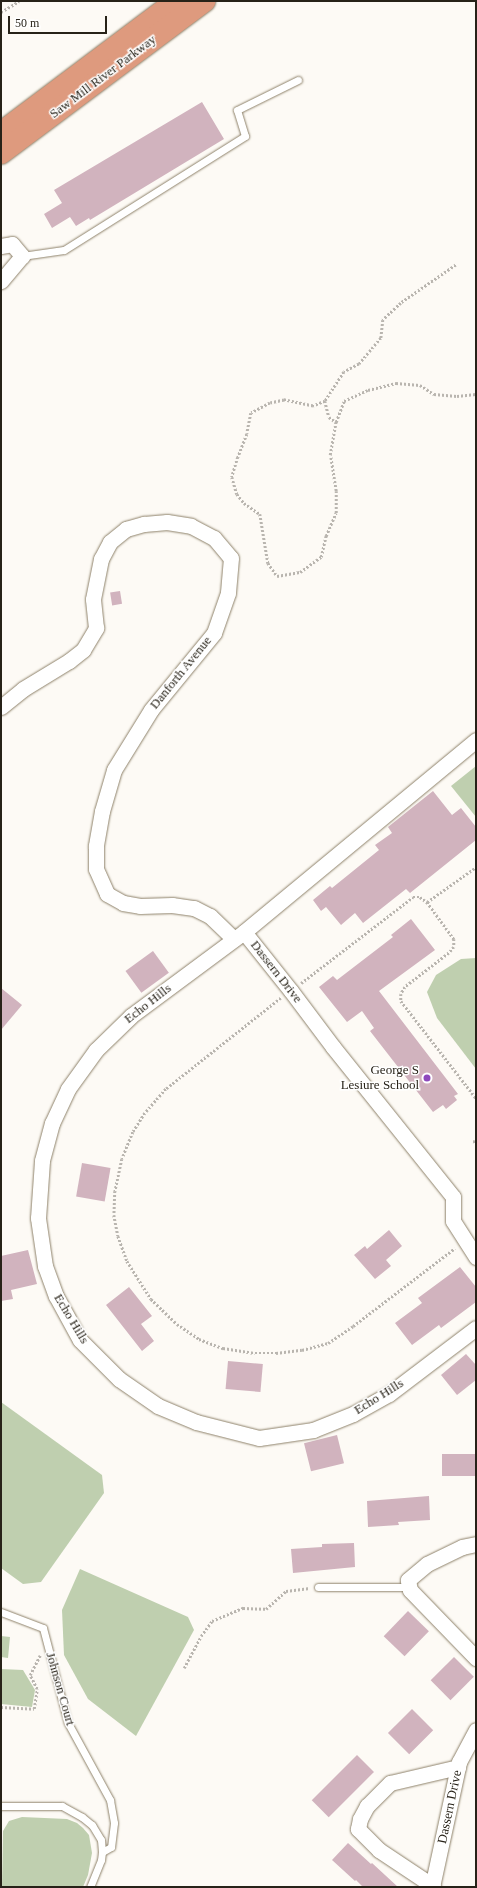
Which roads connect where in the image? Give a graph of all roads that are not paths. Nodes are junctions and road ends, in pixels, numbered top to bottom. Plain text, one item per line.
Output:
1 (177, 1) edge
2 (204, 1) edge
3 (298, 80) dead end
4 (1, 133) edge
5 (1, 153) edge
6 (7, 245) edge
7 (22, 256) junction
8 (1, 280) edge
9 (1, 707) edge
10 (476, 740) edge
11 (239, 935) junction
12 (476, 1257) edge
13 (476, 1328) edge
14 (476, 1544) edge
15 (318, 1587) road end
16 (410, 1587) junction
17 (1, 1612) edge
18 (476, 1658) edge
19 (476, 1730) edge
20 (458, 1767) junction
21 (1, 1806) edge
22 (102, 1852) junction
23 (433, 1886) edge
24 (90, 1887) edge

1 - 4 highway, Saw Mill River Parkway
2 - 5 highway, Saw Mill River Parkway
3 - 7 lane
6 - 7 street
7 - 8 street
9 - 11 street, Danforth Avenue
10 - 11 street, Dassern Drive
11 - 12 street, Dassern Drive
11 - 13 street, Echo Hills
14 - 16 street
15 - 16 lane
16 - 18 street
17 - 22 lane, Johnson Court
19 - 20 street, Dassern Drive
20 - 23 street, Dassern Drive
20 - 23 street
21 - 22 lane
22 - 24 lane

